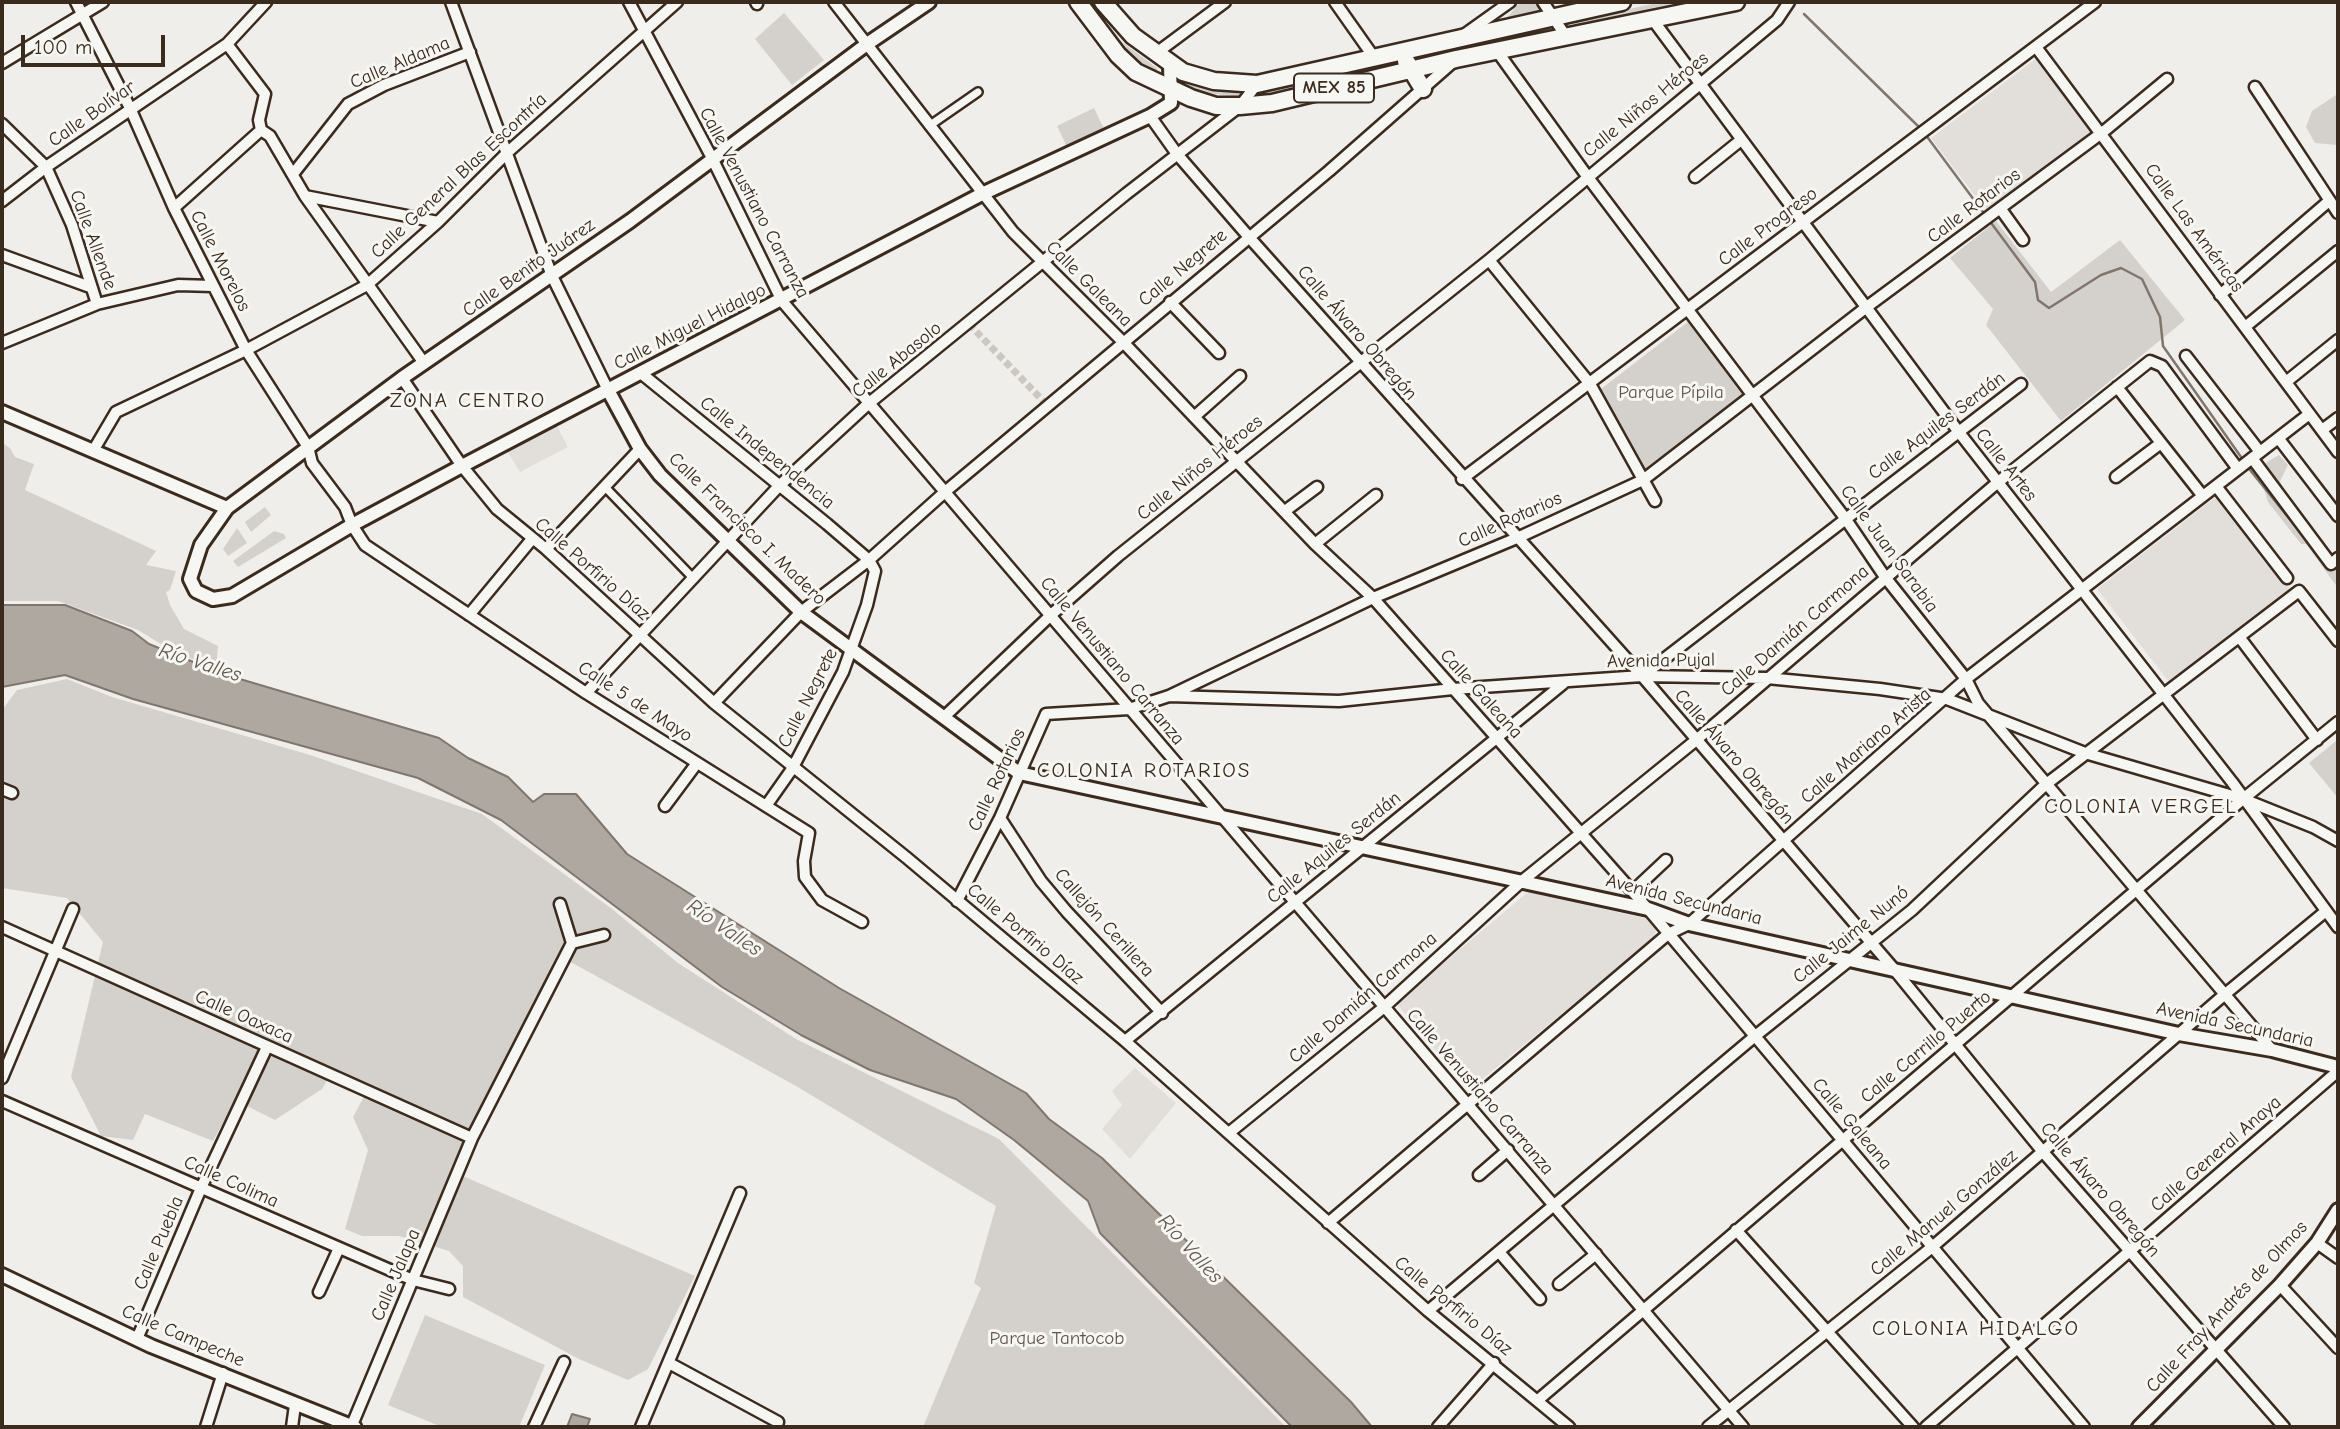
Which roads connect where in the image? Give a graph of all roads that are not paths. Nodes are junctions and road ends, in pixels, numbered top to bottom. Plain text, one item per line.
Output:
1 (76, 2) edge
2 (103, 2) edge
3 (266, 2) edge
4 (451, 2) edge
5 (629, 2) edge
6 (677, 2) edge
7 (834, 2) edge
8 (929, 2) edge
9 (1078, 2) edge
10 (1103, 2) edge
11 (1225, 2) edge
12 (1335, 2) edge
13 (1510, 2) edge
14 (1543, 2) edge
15 (1622, 2) edge
16 (1731, 2) edge
17 (1789, 2) edge
18 (2095, 2) edge
19 (82, 14) junction
20 (1552, 16) junction
21 (1653, 20) junction
22 (643, 31) junction
23 (1458, 38) junction
24 (1567, 38) junction
25 (227, 44) junction
26 (867, 44) junction
27 (2036, 47) junction
28 (1497, 51) junction
29 (470, 52) junction
30 (1399, 52) junction
31 (1154, 54) junction
32 (1373, 56) junction
33 (1456, 59) junction
34 (2, 63) edge
35 (1170, 65) junction
36 (1412, 69) junction
37 (2167, 79) dead end
38 (1702, 83) junction
39 (1257, 84) junction
40 (2255, 87) dead end
41 (1423, 89) junction
42 (1172, 90) junction
43 (978, 92) dead end
44 (1240, 106) junction
45 (130, 108) junction
46 (1150, 116) junction
47 (2, 124) edge
48 (929, 127) junction
49 (261, 130) junction
50 (2103, 132) junction
51 (1741, 140) junction
52 (509, 151) junction
53 (1177, 154) junction
54 (712, 158) junction
55 (46, 167) junction
56 (293, 174) junction
57 (1587, 176) junction
58 (1695, 177) dead end
59 (982, 194) junction
60 (305, 196) junction
61 (2, 201) edge
62 (2329, 201) junction
63 (174, 208) junction
64 (1997, 210) junction
65 (2338, 213) edge
66 (438, 222) junction
67 (1803, 224) junction
68 (1248, 236) junction
69 (2023, 240) dead end
70 (2338, 251) edge
71 (2, 255) edge
72 (1489, 260) junction
73 (1044, 264) junction
74 (552, 276) junction
75 (367, 285) junction
76 (213, 286) junction
77 (90, 287) junction
78 (2220, 295) junction
79 (782, 301) junction
80 (1170, 302) junction
81 (97, 304) junction
82 (1868, 306) junction
83 (1686, 309) junction
84 (2245, 327) junction
85 (2338, 340) edge
86 (1123, 342) junction
87 (2, 343) edge
88 (246, 350) junction
89 (1219, 353) dead end
90 (2186, 356) dead end
91 (424, 363) junction
92 (1360, 363) junction
93 (642, 374) junction
94 (1240, 376) dead end
95 (402, 378) junction
96 (2286, 382) junction
97 (1590, 384) junction
98 (2021, 384) dead end
99 (2117, 387) junction
100 (608, 390) junction
101 (1752, 395) junction
102 (869, 404) junction
103 (2, 412) edge
104 (2308, 415) junction
105 (1194, 417) junction
106 (2338, 418) edge
107 (2322, 430) junction
108 (1958, 431) junction
109 (2279, 439) junction
110 (2161, 443) junction
111 (308, 447) junction
112 (639, 449) junction
113 (93, 451) junction
114 (2338, 452) edge
115 (2256, 455) junction
116 (1237, 460) junction
117 (462, 466) junction
118 (2238, 469) junction
119 (2116, 477) dead end
120 (1462, 479) junction
121 (1643, 480) junction
122 (1997, 482) junction
123 (779, 486) junction
124 (2216, 486) junction
125 (605, 487) junction
126 (1317, 487) dead end
127 (946, 491) junction
128 (1377, 495) dead end
129 (2202, 495) junction
130 (1655, 501) dead end
131 (227, 508) junction
132 (1285, 512) junction
133 (2338, 516) edge
134 (1845, 518) junction
135 (352, 525) junction
136 (1517, 538) junction
137 (532, 539) junction
138 (730, 542) junction
139 (1315, 544) junction
140 (546, 549) junction
141 (869, 560) junction
142 (2334, 561) edge
143 (1885, 578) junction
144 (2287, 578) dead end
145 (695, 580) junction
146 (196, 591) joint
147 (2082, 592) junction
148 (1373, 598) junction
149 (801, 612) junction
150 (1052, 614) junction
151 (469, 615) junction
152 (641, 634) junction
153 (2240, 638) junction
154 (2338, 641) edge
155 (852, 649) junction
156 (1642, 676) junction
157 (1767, 678) junction
158 (1966, 680) junction
159 (1565, 683) junction
160 (1453, 689) junction
161 (586, 693) junction
162 (1169, 696) junction
163 (2163, 696) junction
164 (1947, 699) junction
165 (714, 704) junction
166 (1129, 709) junction
167 (944, 717) junction
168 (1992, 718) junction
169 (2338, 722) edge
170 (1496, 737) junction
171 (2317, 740) junction
172 (1695, 741) junction
173 (2085, 752) junction
174 (697, 763) junction
175 (792, 769) junction
176 (1019, 773) junction
177 (2045, 785) junction
178 (2243, 799) junction
179 (665, 806) dead end
180 (766, 806) junction
181 (1000, 818) junction
182 (1224, 818) junction
183 (1581, 832) junction
184 (2338, 841) edge
185 (1784, 842) junction
186 (1364, 850) junction
187 (1666, 860) dead end
188 (1522, 881) junction
189 (2137, 890) junction
190 (1633, 891) junction
191 (957, 901) junction
192 (560, 904) dead end
193 (1294, 904) junction
194 (73, 909) dead end
195 (1648, 909) junction
196 (2326, 911) junction
197 (862, 922) dead end
198 (1689, 924) junction
199 (2, 927) edge
200 (2338, 927) edge
201 (1668, 934) junction
202 (604, 935) dead end
203 (572, 943) junction
204 (1869, 943) junction
205 (54, 950) junction
206 (1850, 960) junction
207 (1893, 968) junction
208 (2224, 995) junction
209 (2013, 997) junction
210 (1382, 1008) junction
211 (1162, 1013) junction
212 (2179, 1034) junction
213 (1754, 1037) junction
214 (1125, 1041) junction
215 (1956, 1044) junction
216 (267, 1047) junction
217 (2272, 1050) junction
218 (2338, 1069) edge
219 (2, 1078) edge
220 (2, 1101) edge
221 (1466, 1103) junction
222 (1230, 1132) junction
223 (472, 1138) junction
224 (1843, 1139) junction
225 (1508, 1150) junction
226 (2043, 1152) junction
227 (1479, 1175) dead end
228 (201, 1188) junction
229 (740, 1193) dead end
230 (1555, 1203) junction
231 (2338, 1210) edge
232 (1328, 1223) junction
233 (1736, 1230) junction
234 (2317, 1243) junction
235 (339, 1248) junction
236 (1931, 1248) junction
237 (1499, 1252) junction
238 (2129, 1252) junction
239 (1595, 1254) junction
240 (2338, 1258) edge
241 (2, 1275) edge
242 (414, 1280) junction
243 (1559, 1284) dead end
244 (2280, 1285) junction
245 (449, 1289) dead end
246 (319, 1292) dead end
247 (1540, 1299) dead end
248 (1643, 1308) junction
249 (1428, 1311) junction
250 (1828, 1333) junction
251 (137, 1339) junction
252 (2216, 1348) junction
253 (2338, 1348) edge
254 (2016, 1350) junction
255 (564, 1362) dead end
256 (669, 1363) junction
257 (1494, 1363) junction
258 (223, 1373) junction
259 (1538, 1400) junction
260 (295, 1405) junction
261 (1729, 1410) junction
262 (778, 1422) dead end
263 (206, 1427) edge
264 (292, 1427) edge
265 (354, 1427) edge
266 (534, 1427) edge
267 (641, 1427) edge
268 (1438, 1427) edge
269 (1569, 1427) edge
270 (1708, 1427) edge
271 (1743, 1427) edge
272 (1913, 1427) edge
273 (1926, 1427) edge
274 (2084, 1427) edge
275 (2139, 1427) edge
276 (2284, 1427) edge

1 - 19 street, Calle Morelos
2 - 19 street
3 - 25 street, Calle Bolívar
4 - 29 street, Calle Francisco I. Madero
5 - 22 street, Calle Venustiano Carranza
6 - 22 street, Calle General Blas Escontría
7 - 26 street, Calle Galeana
8 - 26 street, Calle Benito Juárez
9 - 42 main road, MEX 85
10 - 31 main road, MEX 85
11 - 31 street
12 - 32 street
13 - 23 street
14 - 20 street
15 - 20 main road, MEX 85
16 - 21 main road, MEX 85
17 - 38 street, Calle Niños Héroes
18 - 27 street, Calle Progreso
19 - 34 street
19 - 45 street, Calle Morelos
20 - 23 main road, MEX 85
20 - 24 street
21 - 24 main road, MEX 85
21 - 38 street, Calle Artes
22 - 52 street, Calle General Blas Escontría
22 - 54 street, Calle Venustiano Carranza
23 - 30 main road, MEX 85
24 - 28 main road, MEX 85
25 - 45 street, Calle Bolívar
25 - 49 street
26 - 48 street, Calle Galeana
26 - 54 street, Calle Benito Juárez
27 - 50 street, Calle Las Américas
27 - 67 street, Calle Progreso
28 - 33 main road, MEX 85
28 - 57 street, Calle Juan Sarabia
29 - 52 street, Calle Francisco I. Madero
29 - 56 street, Calle Aldama
30 - 32 main road, MEX 85
30 - 36 main road
31 - 35 main road, MEX 85
32 - 39 main road, MEX 85
33 - 36 main road, MEX 85
33 - 41 street, Calle Negrete
35 - 39 main road, MEX 85
35 - 42 street
36 - 41 main road
36 - 44 main road, MEX 85
37 - 50 street, Calle Rotarios
38 - 51 street, Calle Artes
38 - 57 street, Calle Niños Héroes
39 - 44 street, Calle Abasolo
40 - 62 street
41 - 68 street, Calle Negrete
42 - 44 main road, MEX 85
42 - 46 street, Calle Miguel Hidalgo
43 - 48 street
44 - 53 street, Calle Abasolo
45 - 55 street, Calle Bolívar
45 - 63 street, Calle Morelos
46 - 53 street, Calle Álvaro Obregón
46 - 59 street, Calle Miguel Hidalgo
47 - 55 street, Calle Allende
48 - 59 street, Calle Galeana
49 - 56 street
49 - 63 street
50 - 64 street, Calle Rotarios
50 - 78 street, Calle Las Américas
51 - 58 street
51 - 67 street, Calle Artes
52 - 66 street, Calle General Blas Escontría
52 - 74 street, Calle Francisco I. Madero
53 - 68 street, Calle Álvaro Obregón
53 - 73 street, Calle Abasolo
54 - 74 street, Calle Benito Juárez
54 - 79 street, Calle Venustiano Carranza
55 - 61 street, Calle Bolívar
55 - 77 street, Calle Allende
56 - 60 street
57 - 72 street, Calle Niños Héroes
57 - 83 street, Calle Juan Sarabia
59 - 73 street, Calle Galeana
59 - 79 street, Calle Miguel Hidalgo
60 - 66 street
60 - 75 street
62 - 65 street
62 - 78 street
63 - 76 street, Calle Morelos
64 - 69 street
64 - 82 street, Calle Rotarios
66 - 75 street, Calle General Blas Escontría
67 - 82 street, Calle Artes
67 - 83 street, Calle Progreso
68 - 80 street, Calle Negrete
68 - 92 street, Calle Álvaro Obregón
70 - 84 street
71 - 77 street
72 - 92 street, Calle Niños Héroes
72 - 97 street
73 - 86 street, Calle Galeana
73 - 102 street, Calle Abasolo
74 - 91 street, Calle Benito Juárez
74 - 100 street, Calle Francisco I. Madero
75 - 88 street, Calle General Blas Escontría
75 - 91 street
76 - 81 street
76 - 88 street, Calle Morelos
77 - 81 street, Calle Allende
78 - 84 street, Calle Las Américas
79 - 93 street, Calle Miguel Hidalgo
79 - 102 street, Calle Venustiano Carranza
80 - 86 street, Calle Negrete
80 - 89 street
81 - 87 street
82 - 101 street, Calle Rotarios
82 - 108 street, Calle Artes
83 - 97 street, Calle Progreso
83 - 101 street, Calle Juan Sarabia
84 - 96 street, Calle Las Américas
85 - 96 street
86 - 105 street, Calle Galeana
86 - 127 street, Calle Negrete
88 - 111 street, Calle Morelos
88 - 113 street, Calle General Blas Escontría
90 - 115 street
91 - 95 street, Calle Benito Juárez
92 - 116 street, Calle Niños Héroes
92 - 120 street, Calle Álvaro Obregón
93 - 100 street, Calle Miguel Hidalgo
93 - 123 street, Calle Independencia
94 - 105 street
95 - 111 street, Calle Benito Juárez
95 - 117 street, Calle Porfirio Díaz
96 - 104 street, Calle Las Américas
97 - 120 street, Calle Progreso
97 - 121 street
98 - 108 street, Calle Aquiles Serdán
99 - 110 street
99 - 118 street, Calle Damián Carmona
99 - 122 street, Calle Damián Carmona
100 - 112 street, Calle Francisco I. Madero
100 - 117 street, Calle Miguel Hidalgo
101 - 121 street, Calle Rotarios
101 - 134 street, Calle Juan Sarabia
102 - 123 street, Calle Abasolo
102 - 127 street, Calle Venustiano Carranza
103 - 113 street
104 - 107 street, Calle Las Américas
104 - 109 street, Calle Mariano Arista
105 - 116 street, Calle Galeana
106 - 107 street
107 - 114 street, Calle Las Américas
108 - 122 street, Calle Artes
108 - 134 street, Calle Aquiles Serdán
109 - 115 street, Calle Mariano Arista
109 - 133 street
110 - 119 street
110 - 129 street
111 - 131 street, Calle Benito Juárez
111 - 135 street, Calle Morelos
112 - 125 street
112 - 138 street, Calle Francisco I. Madero
113 - 131 street
115 - 118 street, Calle Mariano Arista
115 - 142 street
116 - 132 street, Calle Galeana
116 - 150 street, Calle Niños Héroes
117 - 135 street, Calle Miguel Hidalgo
117 - 137 street, Calle Porfirio Díaz
118 - 124 street, Calle Mariano Arista
120 - 136 street, Calle Álvaro Obregón
121 - 130 street
121 - 136 street, Calle Rotarios
122 - 143 street, Calle Damián Carmona
122 - 147 street, Calle Artes
123 - 138 street, Calle Abasolo
123 - 141 street, Calle Independencia
124 - 129 street, Calle Mariano Arista
124 - 144 street
125 - 140 street
125 - 145 street
126 - 132 street
127 - 141 street, Calle Negrete
127 - 150 street, Calle Venustiano Carranza
128 - 139 street
129 - 147 street, Calle Mariano Arista
131 - 146 street, Calle Benito Juárez
132 - 139 street, Calle Galeana
134 - 143 street, Calle Juan Sarabia
134 - 156 street, Calle Aquiles Serdán
135 - 146 street, Calle Miguel Hidalgo
135 - 151 street, Calle 5 de Mayo
136 - 148 street, Calle Rotarios
136 - 156 street, Calle Álvaro Obregón
137 - 140 street, Calle Porfirio Díaz
137 - 151 street
138 - 145 street, Calle Abasolo
138 - 149 street, Calle Francisco I. Madero
139 - 148 street, Calle Galeana
140 - 152 street, Calle Porfirio Díaz
141 - 149 street, Calle Negrete
141 - 155 street, Calle Negrete
143 - 157 street, Calle Damián Carmona
143 - 158 street, Calle Juan Sarabia
145 - 152 street, Calle Abasolo
147 - 158 street, Calle Mariano Arista
147 - 163 street, Calle Artes
148 - 160 street, Calle Galeana
148 - 162 street, Calle Rotarios
149 - 155 street, Calle Francisco I. Madero
149 - 165 street, Calle Negrete
150 - 166 street, Calle Venustiano Carranza
150 - 167 street, Calle Niños Héroes
151 - 161 street, Calle 5 de Mayo
152 - 161 street, Calle Abasolo
152 - 165 street, Calle Porfirio Díaz
153 - 154 street, Calle Jaime Nunó
153 - 163 street, Calle Jaime Nunó
153 - 171 street
155 - 167 street, Calle Francisco I. Madero
155 - 175 street, Calle Negrete
156 - 157 street, Avenida Pujal
156 - 159 street, Avenida Pujal
156 - 172 street, Calle Álvaro Obregón
157 - 164 street, Avenida Pujal
157 - 172 street, Calle Damián Carmona
158 - 164 street, Calle Mariano Arista
158 - 168 street, Calle Juan Sarabia
159 - 160 street, Avenida Pujal
159 - 170 street, Calle Aquiles Serdán
160 - 162 street, Avenida Pujal
160 - 170 street, Calle Galeana
161 - 174 street, Calle 5 de Mayo
162 - 166 street, Calle Rotarios
163 - 173 street, Calle Jaime Nunó
163 - 178 street, Calle Artes
164 - 168 street, Avenida Pujal
164 - 185 street, Calle Mariano Arista
165 - 175 street, Calle Porfirio Díaz
166 - 176 street, Calle Rotarios
166 - 182 street, Calle Venustiano Carranza
167 - 176 street, Calle Francisco I. Madero
168 - 173 street, Avenida Pujal
168 - 177 street, Calle Juan Sarabia
169 - 171 street, Calle Carrillo Puerto
170 - 183 street, Calle Galeana
170 - 186 street, Calle Aquiles Serdán
171 - 178 street, Calle Carrillo Puerto
172 - 183 street, Calle Damián Carmona
172 - 185 street, Calle Álvaro Obregón
173 - 177 street, Calle Jaime Nunó
173 - 178 street, Avenida Pujal
174 - 179 street
174 - 180 street, Calle 5 de Mayo
175 - 180 street, Calle Negrete
175 - 191 street, Calle Porfirio Díaz
176 - 181 street, Calle Rotarios
176 - 182 street, Avenida Secundaria
177 - 189 street, Calle Juan Sarabia
177 - 204 street, Calle Jaime Nunó
178 - 184 street, Avenida Pujal
178 - 189 street, Calle Carrillo Puerto
178 - 196 street, Calle Artes
180 - 197 street, Calle 5 de Mayo
181 - 191 street, Calle Rotarios
181 - 211 street, Callejón Cerillera
182 - 186 street, Avenida Secundaria
182 - 193 street, Calle Venustiano Carranza
183 - 188 street, Calle Damián Carmona
183 - 190 street, Calle Galeana
185 - 198 street, Calle Mariano Arista
185 - 204 street, Calle Álvaro Obregón
186 - 188 street, Avenida Secundaria
186 - 193 street, Calle Aquiles Serdán
187 - 190 street
188 - 195 street, Avenida Secundaria
188 - 210 street, Calle Damián Carmona
189 - 208 street, Calle Juan Sarabia
189 - 209 street, Calle Carrillo Puerto
190 - 195 street, Calle Galeana
191 - 214 street, Calle Porfirio Díaz
192 - 203 street
193 - 210 street, Calle Venustiano Carranza
193 - 211 street, Calle Aquiles Serdán
194 - 205 street
195 - 198 street, Avenida Secundaria
195 - 201 street, Calle Galeana
196 - 200 street, Calle Artes
196 - 208 street, Calle Manuel González
198 - 201 street, Calle Mariano Arista
198 - 206 street, Avenida Secundaria
199 - 205 street, Calle Oaxaca
201 - 213 street, Calle Galeana
201 - 221 street, Calle Mariano Arista
202 - 203 street
203 - 223 street, Calle Jalapa
204 - 206 street, Calle Jaime Nunó
204 - 207 street, Calle Álvaro Obregón
205 - 216 street, Calle Oaxaca
205 - 219 street
206 - 207 street, Avenida Secundaria
206 - 213 street, Calle Jaime Nunó
207 - 209 street, Avenida Secundaria
207 - 215 street, Calle Álvaro Obregón
208 - 212 street, Calle Manuel González
208 - 217 street, Calle Juan Sarabia
209 - 212 street, Avenida Secundaria
209 - 215 street, Calle Carrillo Puerto
210 - 221 street, Calle Venustiano Carranza
210 - 222 street, Calle Damián Carmona
211 - 214 street, Calle Aquiles Serdán
212 - 217 street, Avenida Secundaria
212 - 226 street, Calle Manuel González
213 - 224 street, Calle Galeana
213 - 230 street, Calle Jaime Nunó
214 - 222 street, Calle Porfirio Díaz
215 - 224 street, Calle Carrillo Puerto
215 - 226 street, Calle Álvaro Obregón
216 - 223 street, Calle Oaxaca
216 - 228 street, Calle Puebla
217 - 218 street, Avenida Secundaria
218 - 238 street, Calle General Anaya
220 - 228 street, Calle Colima
221 - 225 street, Calle Venustiano Carranza
221 - 232 street, Calle Mariano Arista
222 - 232 street, Calle Porfirio Díaz
223 - 242 street, Calle Jalapa
224 - 233 street, Calle Carrillo Puerto
224 - 236 street, Calle Galeana
225 - 227 street
225 - 230 street, Calle Venustiano Carranza
226 - 236 street, Calle Manuel González
226 - 238 street, Calle Álvaro Obregón
228 - 235 street, Calle Colima
228 - 251 street, Calle Puebla
229 - 256 street
230 - 237 street, Calle Jaime Nunó
230 - 239 street, Calle Venustiano Carranza
231 - 234 street, Calle Fray Andrés de Olmos
232 - 249 street, Calle Porfirio Díaz
233 - 248 street, Calle Carrillo Puerto
233 - 250 street
234 - 240 street
234 - 244 street, Calle Fray Andrés de Olmos
235 - 242 street, Calle Colima
235 - 246 street
236 - 250 street, Calle Manuel González
236 - 254 street, Calle Galeana
237 - 247 street
237 - 249 street, Calle Jaime Nunó
238 - 252 street, Calle Álvaro Obregón
238 - 254 street, Calle General Anaya
239 - 243 street
239 - 248 street, Calle Venustiano Carranza
241 - 251 street, Calle Campeche
242 - 245 street, Calle Colima
242 - 265 street, Calle Jalapa
244 - 252 street, Calle Fray Andrés de Olmos
244 - 253 street
248 - 259 street, Calle Carrillo Puerto
248 - 261 street, Calle Venustiano Carranza
249 - 257 street, Calle Porfirio Díaz
250 - 261 street, Calle Manuel González
250 - 272 street
251 - 258 street, Calle Campeche
252 - 275 street, Calle Fray Andrés de Olmos
252 - 276 street, Calle Álvaro Obregón
254 - 273 street, Calle General Anaya
254 - 274 street, Calle Galeana
255 - 266 street
256 - 262 street
256 - 267 street
257 - 259 street, Calle Porfirio Díaz
257 - 268 street
258 - 260 street, Calle Campeche
258 - 263 street
259 - 269 street, Calle Porfirio Díaz
260 - 264 street
260 - 265 street, Calle Campeche
261 - 270 street, Calle Manuel González
261 - 271 street, Calle Venustiano Carranza

